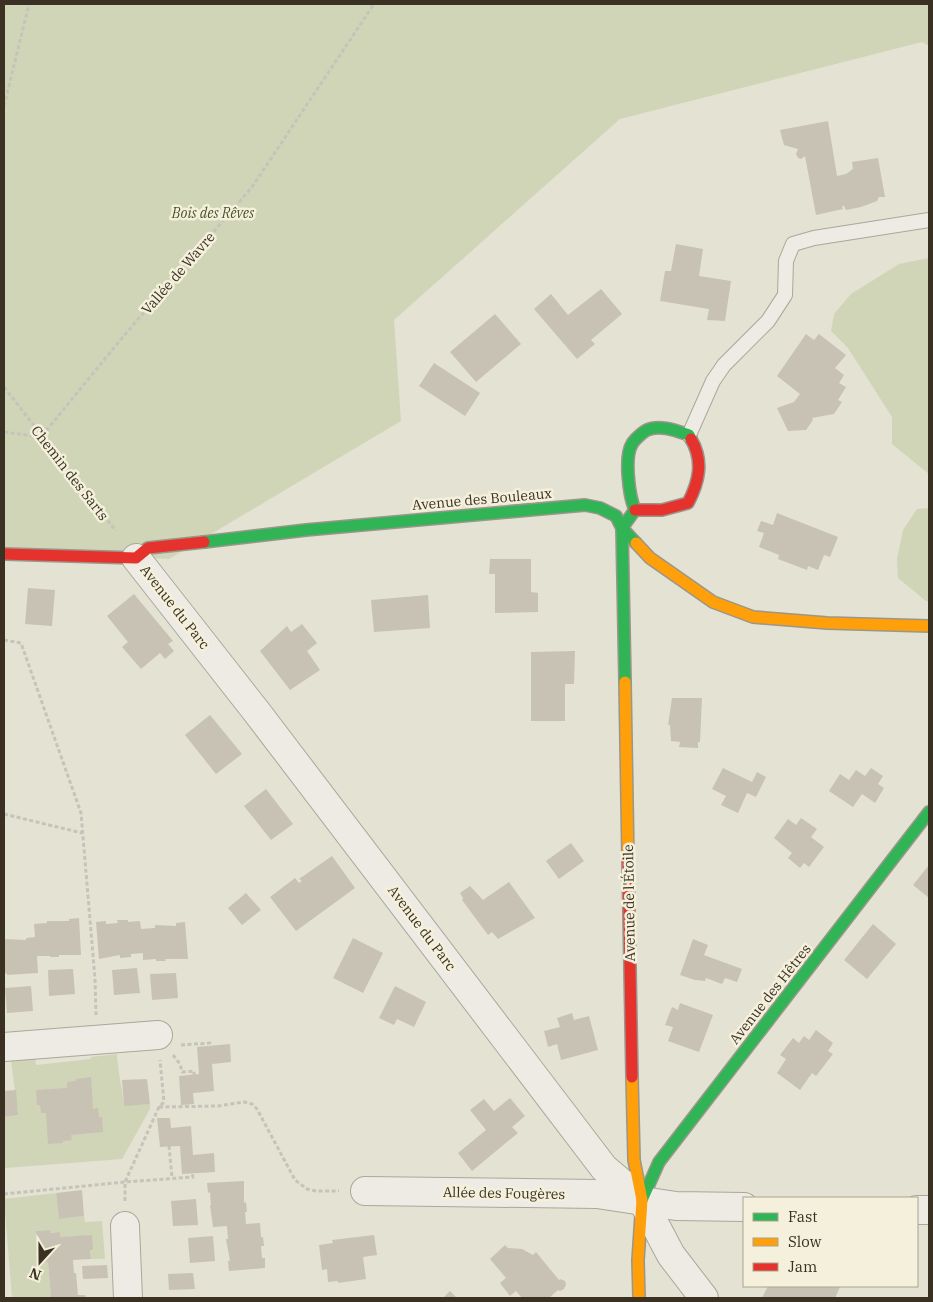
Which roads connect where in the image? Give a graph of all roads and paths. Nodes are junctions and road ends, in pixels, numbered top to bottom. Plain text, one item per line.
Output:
1 (29, 4) edge
2 (374, 4) edge
3 (4, 106) edge
4 (929, 220) edge
5 (4, 388) edge
6 (4, 432) edge
7 (689, 435) junction
8 (42, 437) junction
9 (634, 510) junction
10 (622, 528) junction
11 (4, 554) edge
12 (136, 558) junction
13 (929, 626) edge
14 (4, 640) edge
15 (929, 812) edge
16 (4, 814) edge
17 (82, 833) junction
18 (158, 1034) junction
19 (97, 1039) junction
20 (4, 1047) edge
21 (194, 1075) dead end
22 (159, 1107) junction
23 (169, 1146) dead end
24 (192, 1173) dead end
25 (172, 1178) junction
26 (124, 1182) junction
27 (365, 1191) joint
28 (4, 1194) edge
29 (642, 1200) junction
30 (743, 1207) edge
31 (125, 1226) dead end
32 (128, 1298) edge
33 (639, 1298) edge
34 (704, 1298) edge

1 - 3 path
2 - 8 path, Vallée de Wavre
4 - 7 lane
5 - 8 path, Chemin des Sarts
6 - 8 path
7 - 9 street
7 - 9 street
8 - 12 path, Chemin des Sarts
9 - 10 street
10 - 12 street, Avenue des Bouleaux
10 - 13 street, Avenue des Bouleaux
10 - 29 street, Avenue de l'Étoile
11 - 12 street, Avenue des Bouleaux
12 - 29 street, Avenue du Parc
14 - 17 path
15 - 29 street, Avenue des Hêtres
16 - 17 path
17 - 19 path
18 - 19 street
18 - 21 path
18 - 22 path
19 - 20 street
22 - 26 path
22 - 27 path
23 - 25 path
24 - 25 path
25 - 26 path
26 - 28 path
27 - 29 street, Allée des Fougères
29 - 30 street, Allée des Fougères
29 - 33 street, Avenue de l'Étoile
29 - 34 street, Avenue du Parc
31 - 32 street

